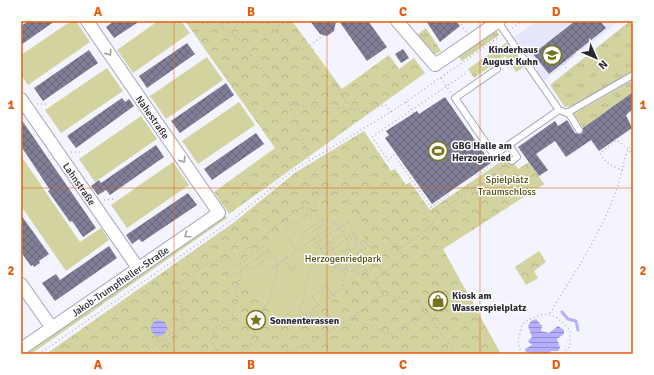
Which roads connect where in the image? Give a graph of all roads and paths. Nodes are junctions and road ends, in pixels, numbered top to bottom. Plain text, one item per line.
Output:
1 (87, 21) edge
2 (217, 21) edge
3 (280, 21) edge
4 (398, 21) edge
5 (498, 21) edge
6 (522, 21) edge
7 (505, 32) junction
8 (324, 35) dead end
9 (573, 56) dead end
10 (566, 68) dead end
11 (497, 69) dead end
12 (466, 73) dead end
13 (633, 75) edge
14 (440, 78) junction
15 (334, 83) dead end
16 (447, 87) junction
17 (21, 99) edge
18 (406, 102) junction
19 (290, 105) junction
20 (352, 110) junction
21 (412, 110) junction
22 (559, 110) junction
23 (391, 112) junction
24 (568, 112) junction
25 (414, 114) dead end
26 (574, 125) dead end
27 (633, 142) edge
28 (509, 145) junction
29 (628, 151) junction
30 (633, 154) edge
31 (309, 160) junction
32 (510, 162) joint
33 (492, 165) dead end
34 (623, 170) junction
35 (475, 174) dead end
36 (448, 193) dead end
37 (219, 213) joint
38 (322, 220) junction
39 (328, 221) junction
40 (336, 223) junction
41 (633, 227) edge
42 (339, 228) junction
43 (343, 233) junction
44 (355, 233) junction
45 (314, 239) junction
46 (347, 239) junction
47 (633, 241) edge
48 (317, 243) junction
49 (328, 243) junction
50 (358, 245) junction
51 (350, 246) junction
52 (321, 248) junction
53 (332, 249) junction
54 (362, 250) junction
55 (398, 250) junction
56 (269, 251) junction
57 (297, 251) junction
58 (349, 251) junction
59 (325, 254) junction
60 (336, 255) junction
61 (272, 256) junction
62 (348, 257) junction
63 (359, 259) junction
64 (284, 260) junction
65 (329, 260) junction
66 (347, 261) junction
67 (278, 264) junction
68 (362, 264) junction
69 (247, 266) junction
70 (334, 266) junction
71 (138, 268) junction
72 (345, 269) junction
73 (241, 270) junction
74 (352, 271) junction
75 (367, 272) junction
76 (227, 273) dead end
77 (383, 273) junction
78 (264, 274) dead end
79 (364, 274) junction
80 (234, 275) dead end
81 (374, 280) junction
82 (21, 284) edge
83 (333, 295) junction
84 (384, 295) junction
85 (312, 297) junction
86 (303, 304) junction
87 (318, 305) junction
88 (427, 312) junction
89 (550, 313) junction
90 (351, 318) junction
91 (52, 328) junction
92 (165, 338) junction
93 (21, 349) edge
94 (217, 350) junction
95 (39, 354) edge
96 (142, 354) edge
97 (176, 354) edge
98 (210, 354) edge
99 (220, 354) edge
100 (238, 354) edge
101 (279, 354) edge
102 (456, 354) edge
103 (521, 354) edge
104 (563, 354) edge

1 -> 37 street, Nahestraße
2 - 19 path
3 - 8 path
4 - 5 street
5 - 7 lane
6 - 7 path
7 - 14 path
7 - 22 lane
9 - 10 path
11 - 28 lane
12 - 16 path
13 - 24 lane
14 - 16 path
14 - 18 path
15 - 20 path
16 - 21 path
17 - 71 street, Lahnstraße
18 - 21 path
18 - 23 path
19 - 20 path
19 - 31 path
20 - 23 path
21 - 25 path
21 - 36 path
22 - 24 lane
22 - 28 lane
23 - 31 path
24 - 26 lane
27 - 29 path
28 - 32 lane
29 - 30 path
29 - 34 path
29 - 34 path
31 - 95 path
32 - 55 path
33 - 35 path
34 - 89 path
37 -> 71 street, Jakob-Trumpfheller-Straße
38 - 39 path
38 - 39 path
38 - 57 path
39 - 40 path
40 - 42 path
40 - 45 path
41 - 47 path
42 - 43 path
42 - 44 path
42 - 48 path
43 - 46 path
43 - 49 path
44 - 46 path
44 - 50 path
45 - 48 path
45 - 57 path
46 - 51 path
46 - 53 path
48 - 52 path
49 - 52 path
49 - 53 path
50 - 54 path
50 - 58 path
51 - 58 path
51 - 60 path
52 - 59 path
52 - 64 path
53 - 59 path
53 - 60 path
54 - 63 path
54 - 66 path
55 - 77 path
55 - 92 path
56 - 61 path
56 - 69 path
56 - 76 path
57 - 64 path
58 - 62 path
59 - 65 path
59 - 86 path
60 - 65 path
61 - 67 path
61 - 69 path
62 - 66 path
62 - 70 path
63 - 68 path
63 - 72 path
64 - 67 path
65 - 70 path
66 - 72 path
67 - 78 path
67 - 100 path
68 - 74 path
68 - 75 path
69 - 73 path
70 - 72 path
71 - 91 street, Jakob-Trumpfheller-Straße
72 - 74 path
72 - 83 path
73 - 80 path
73 - 94 path
74 - 79 path
75 - 77 path
75 - 79 path
77 - 81 path
79 - 81 path
81 - 84 path
82 - 91 street
83 - 85 path
83 - 87 path
84 - 88 path
84 - 90 path
85 - 86 path
85 - 87 path
86 - 87 path
88 - 90 path
88 - 102 path
89 - 103 path
89 - 104 path
90 - 101 path
91 - 93 street, Jakob-Trumpfheller-Straße
92 - 96 path
92 - 97 path
94 - 98 path
94 - 99 path

